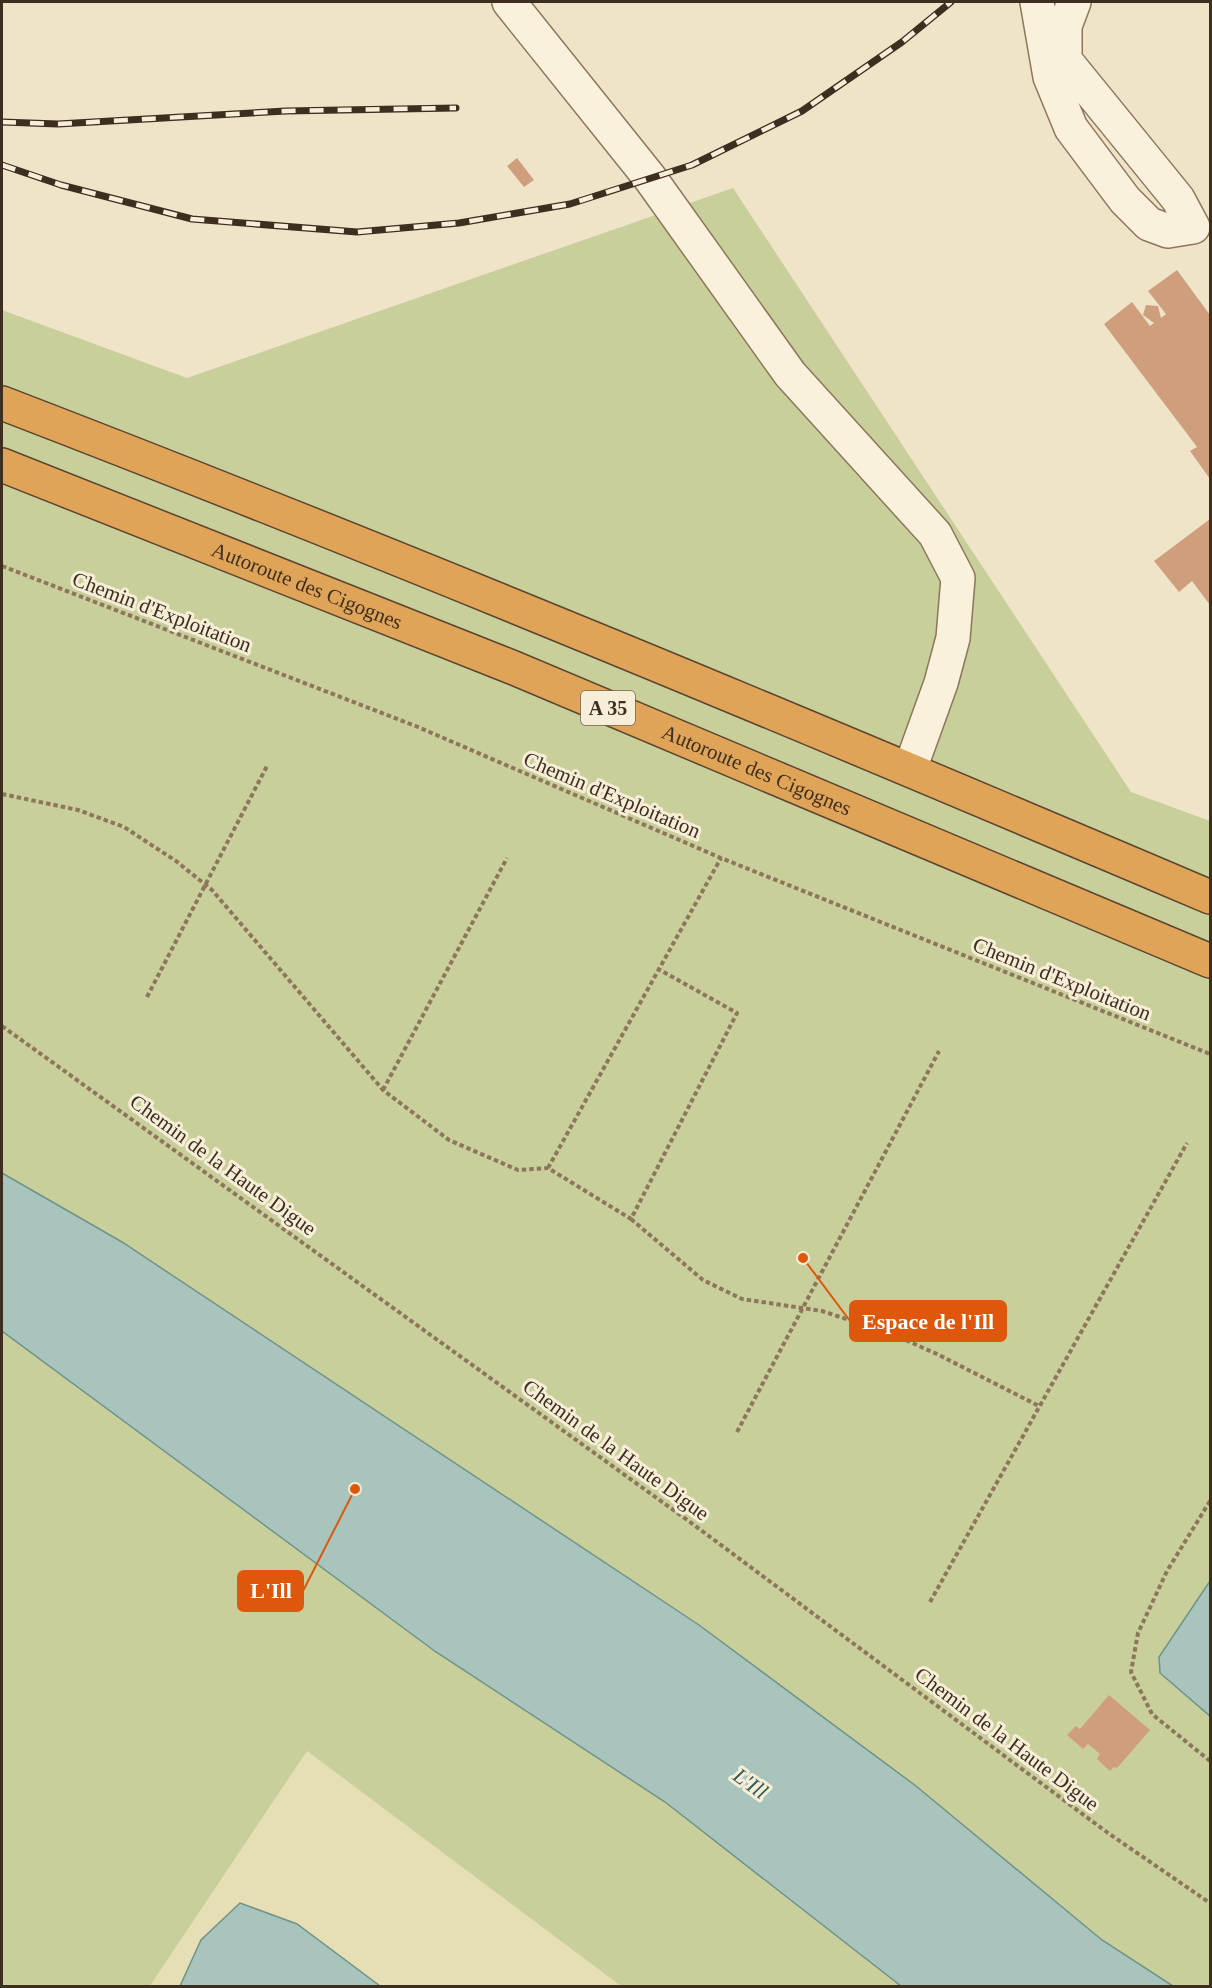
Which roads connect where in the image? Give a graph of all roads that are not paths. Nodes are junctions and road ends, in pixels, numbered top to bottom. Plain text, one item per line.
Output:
1 (509, 2) edge
2 (1036, 2) edge
3 (1074, 2) edge
4 (1202, 230) edge
5 (2, 403) edge
6 (2, 465) edge
7 (910, 770) junction
8 (1210, 897) edge
9 (1210, 961) edge

1 - 7 lane
2 - 4 lane
3 - 4 lane
5 - 7 highway
6 - 9 highway, Autoroute des Cigognes / A 35
7 - 8 highway

